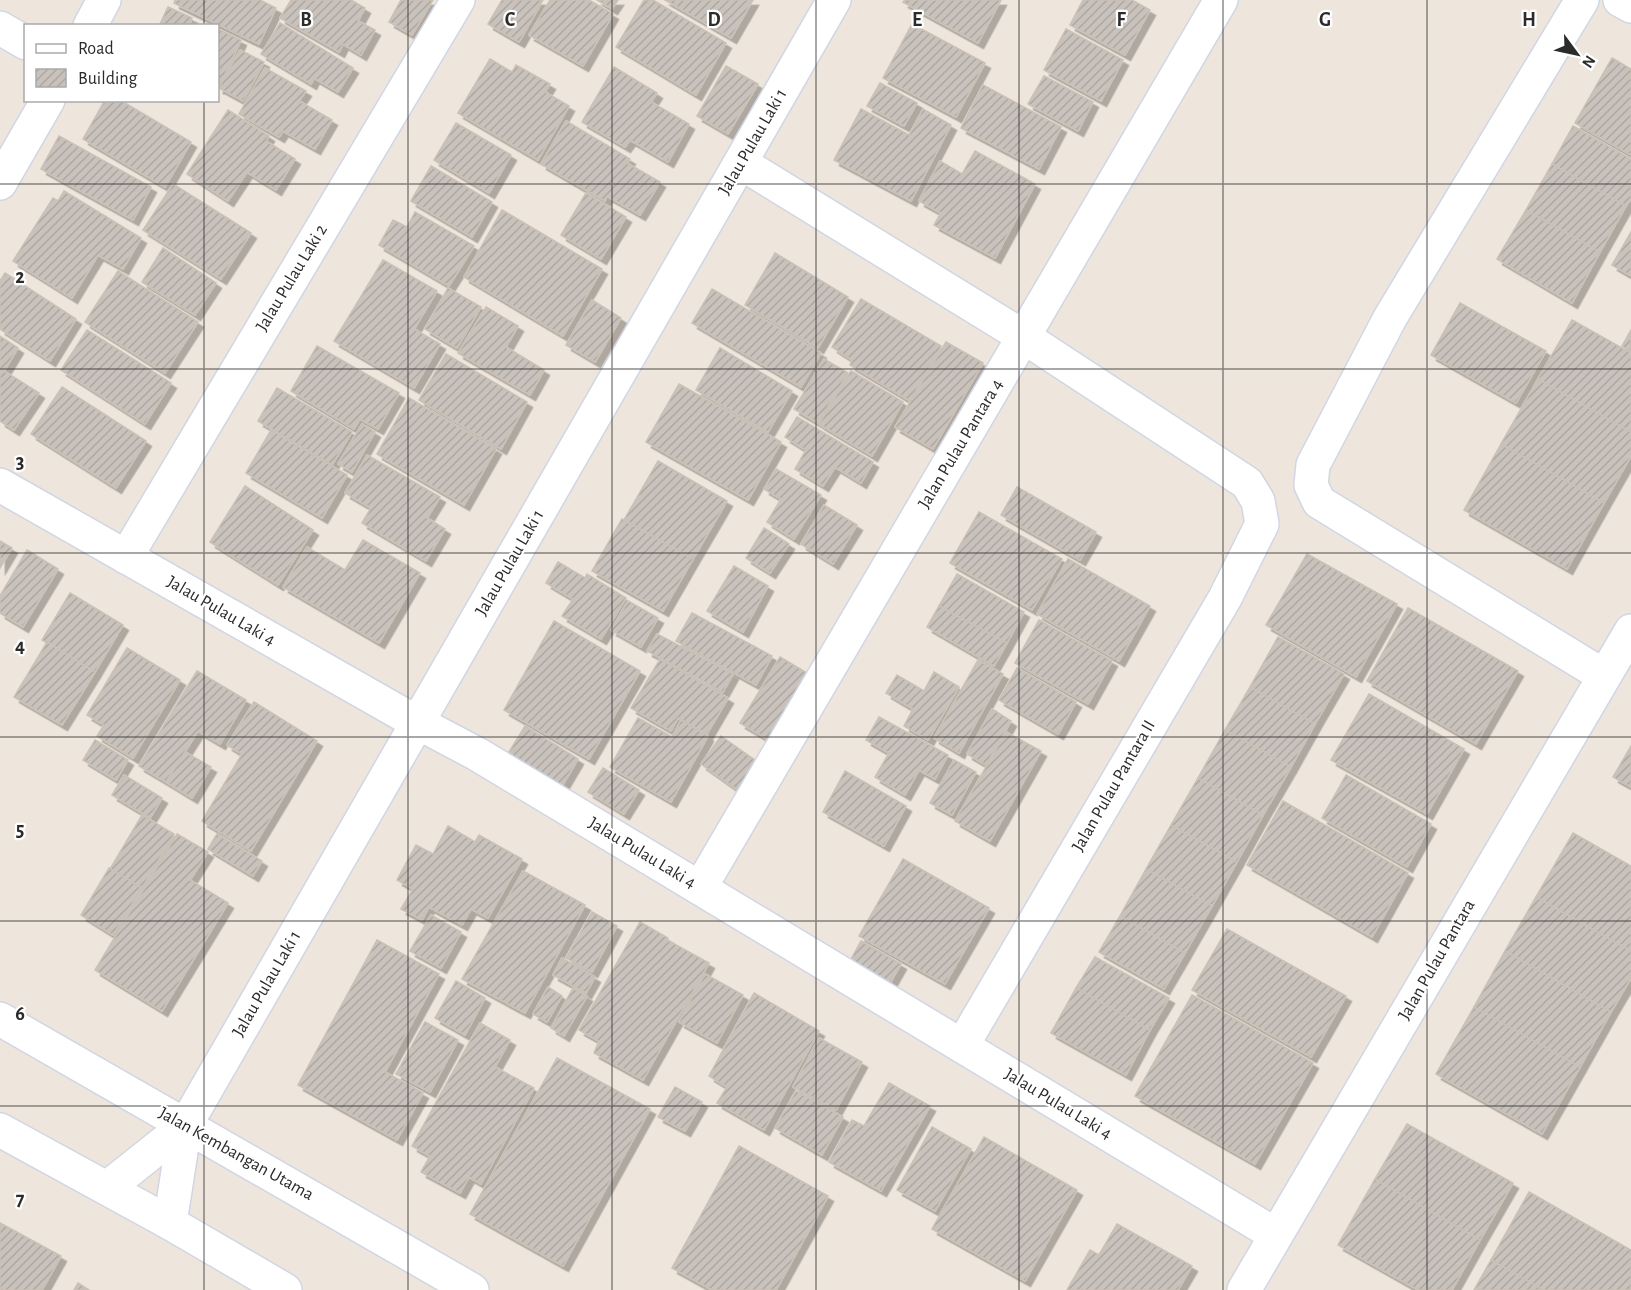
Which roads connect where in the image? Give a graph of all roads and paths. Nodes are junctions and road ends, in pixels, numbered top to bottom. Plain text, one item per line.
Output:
1 (104, 0) edge
2 (458, 0) edge
3 (834, 0) edge
4 (1221, 0) edge
5 (1582, 0) edge
6 (1620, 0) edge
7 (1631, 6) edge
8 (91, 24) edge
9 (0, 28) edge
10 (24, 42) edge
11 (47, 102) edge
12 (741, 163) junction
13 (0, 183) edge
14 (1024, 337) junction
15 (0, 485) edge
16 (126, 557) junction
17 (1631, 631) edge
18 (1604, 676) junction
19 (418, 723) junction
20 (700, 888) junction
21 (0, 1019) edge
22 (962, 1046) junction
23 (185, 1126) junction
24 (0, 1130) edge
25 (107, 1188) junction
26 (170, 1223) junction
27 (1276, 1235) junction
28 (285, 1290) edge
29 (471, 1290) edge
30 (1244, 1290) edge

1 - 8 street
2 - 16 street, Jalau Pulau Laki 2
3 - 12 street, Jalau Pulau Laki 1
4 - 14 street, Jalan Pulau Pantara 4
5 - 18 street
6 - 7 street
9 - 10 street
11 - 13 street
12 - 14 street
12 - 19 street, Jalau Pulau Laki 1
14 - 20 street, Jalan Pulau Pantara 4
14 - 22 street, Jalan Pulau Pantara II
15 - 16 street, Jalau Pulau Laki 4
16 - 19 street, Jalau Pulau Laki 4
17 - 18 street, Jalan Pulau Pantara
18 - 27 street, Jalan Pulau Pantara
19 - 20 street, Jalau Pulau Laki 4
19 - 23 street, Jalau Pulau Laki 1
20 - 22 street, Jalau Pulau Laki 4
21 - 23 street, Jalan Kembangan Utama
22 - 27 street, Jalau Pulau Laki 4
23 - 25 street, Jalau Pulau Laki 1
23 - 26 street, Jalau Pulau Laki 1
23 - 29 street, Jalan Kembangan Utama
24 - 25 street
25 - 26 street
26 - 28 street
27 - 30 street, Jalan Pulau Pantara

